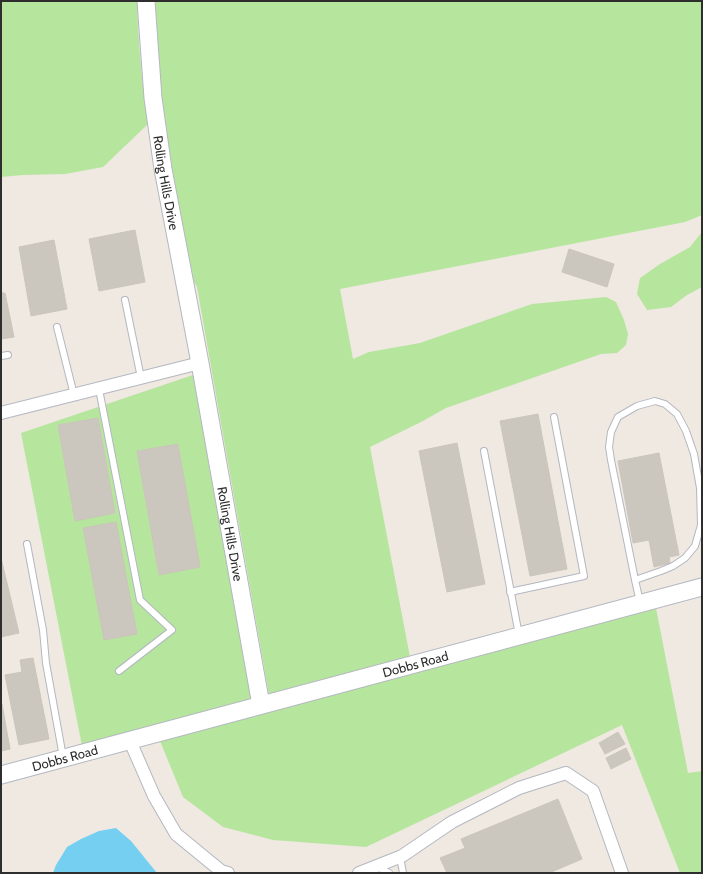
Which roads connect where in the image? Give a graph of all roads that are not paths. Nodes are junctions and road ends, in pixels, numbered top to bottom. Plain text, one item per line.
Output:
1 (146, 1) edge
2 (125, 300) dead end
3 (57, 327) dead end
4 (200, 363) junction
5 (141, 378) junction
6 (99, 389) junction
7 (74, 395) junction
8 (1, 414) edge
9 (554, 417) dead end
10 (484, 451) dead end
11 (27, 544) dead end
12 (635, 580) junction
13 (702, 587) edge
14 (510, 592) junction
15 (641, 604) junction
16 (519, 637) junction
17 (119, 671) dead end
18 (261, 705) junction
19 (130, 741) junction
20 (63, 759) junction
21 (1, 775) edge
22 (400, 857) junction
23 (376, 866) junction
24 (226, 873) edge
25 (359, 873) edge
26 (390, 873) edge
27 (403, 873) edge
28 (622, 873) edge

1 - 4 street, Rolling Hills Drive
2 - 5 lane
3 - 7 lane
4 - 5 street
4 - 18 street, Rolling Hills Drive
5 - 6 street
6 - 7 street
6 - 17 lane
7 - 8 street
9 - 14 lane
10 - 14 lane
11 - 20 lane
12 - 12 lane
12 - 15 lane
13 - 15 street, Dobbs Road
14 - 16 lane
15 - 16 street, Dobbs Road
16 - 18 street, Dobbs Road
18 - 19 street, Dobbs Road
19 - 20 street, Dobbs Road
19 - 24 street
20 - 21 street, Dobbs Road
22 - 23 street
22 - 27 lane
22 - 28 street
23 - 25 street
23 - 26 lane

